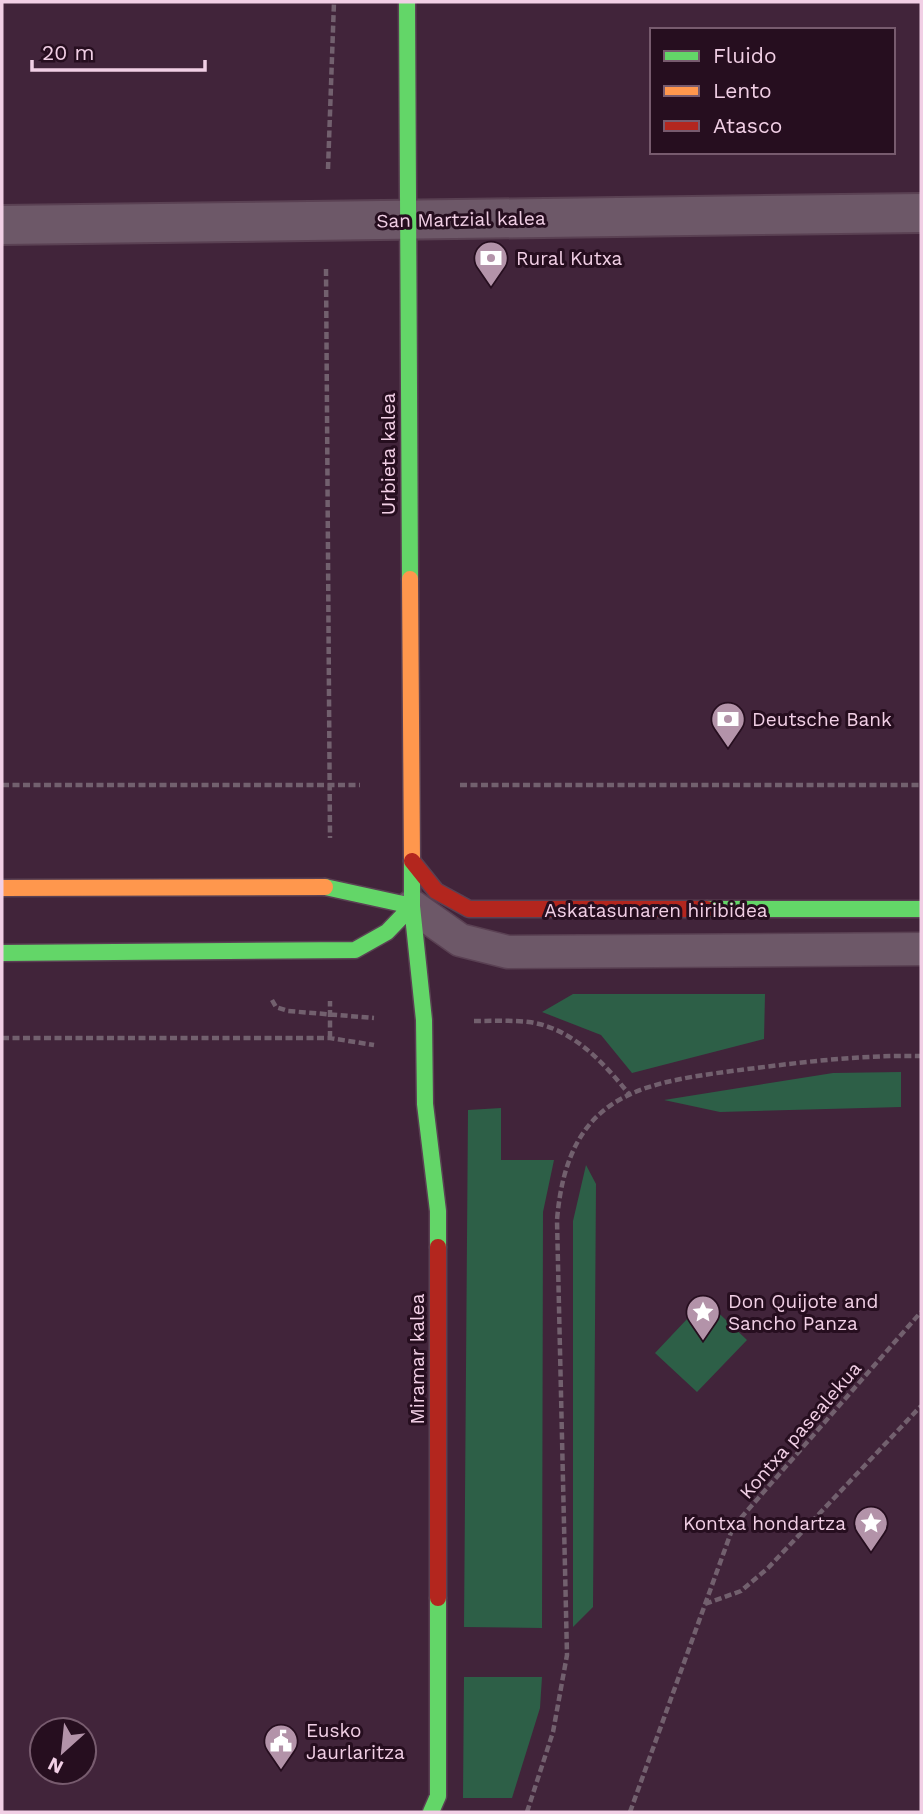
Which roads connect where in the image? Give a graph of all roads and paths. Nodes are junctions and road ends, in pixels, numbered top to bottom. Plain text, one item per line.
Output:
1 (334, 2) edge
2 (407, 2) edge
3 (921, 213) edge
4 (408, 219) junction
5 (326, 221) junction
6 (2, 225) edge
7 (330, 785) dead end
8 (412, 861) junction
9 (2, 888) edge
10 (412, 905) junction
11 (921, 909) edge
12 (921, 949) edge
13 (2, 953) edge
14 (2, 1038) edge
15 (425, 1053) junction
16 (921, 1056) edge
17 (921, 1312) edge
18 (921, 1406) edge
19 (705, 1604) junction
20 (431, 1812) edge
21 (527, 1812) edge
22 (630, 1812) edge

1 - 5 path
2 - 4 main road, Urbieta kalea
3 - 4 street, San Martzial kalea
4 - 5 street, San Martzial kalea
4 - 8 main road, Urbieta kalea
5 - 6 street, San Martzial kalea
5 - 7 path
8 - 10 main road, Urbieta kalea
8 - 11 main road, Askatasunaren hiribidea
9 - 10 main road, Askatasunaren hiribidea
10 - 12 lane, Askatasunaren hiribidea
10 - 13 main road
10 - 15 main road, Miramar kalea
14 - 15 path
15 - 20 main road, Miramar kalea
16 - 21 path
17 - 19 path, Kontxa pasealekua
18 - 19 path
19 - 22 path, Kontxa pasealekua

